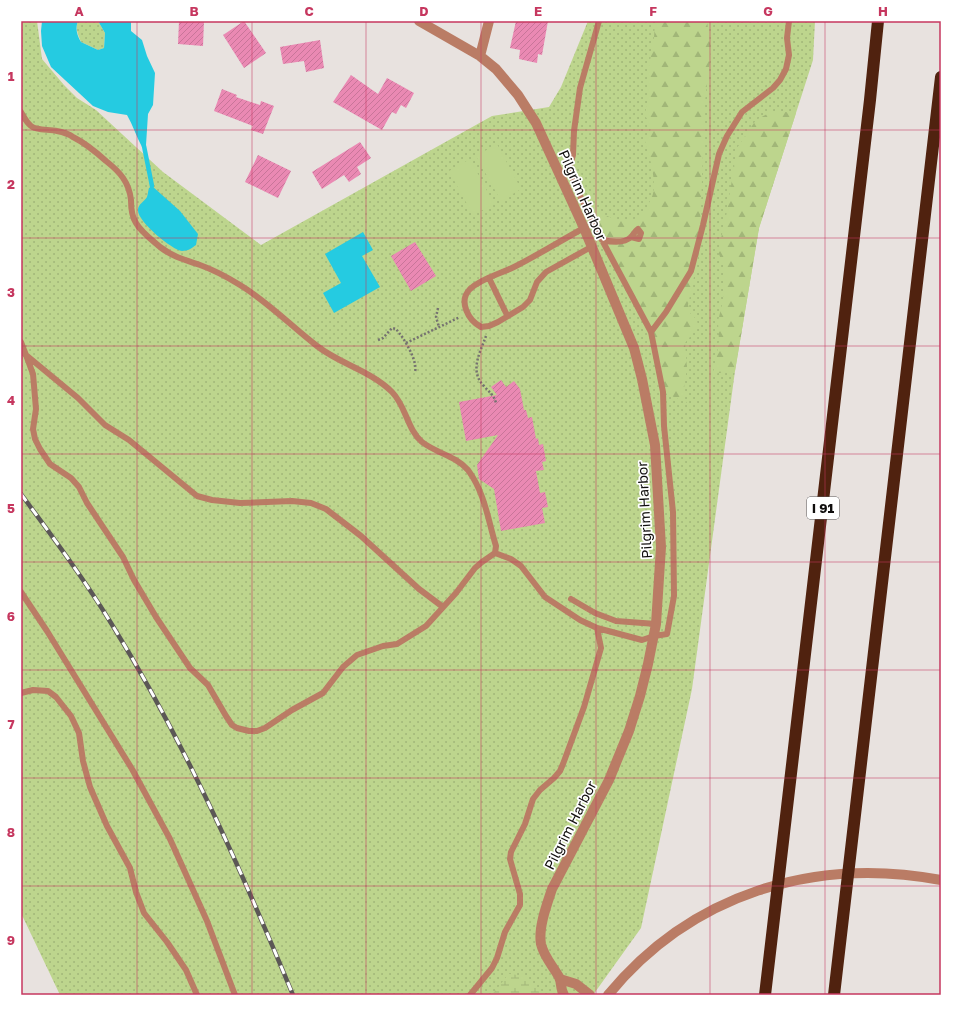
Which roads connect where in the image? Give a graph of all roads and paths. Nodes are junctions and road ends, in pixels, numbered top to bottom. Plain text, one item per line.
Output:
1 (419, 21) edge
2 (489, 21) edge
3 (599, 21) edge
4 (789, 21) edge
5 (878, 21) edge
6 (480, 56) junction
7 (941, 78) edge
8 (21, 112) edge
9 (584, 228) junction
10 (631, 237) dead end
11 (602, 240) junction
12 (591, 246) junction
13 (489, 278) junction
14 (438, 308) dead end
15 (468, 314) junction
16 (507, 316) junction
17 (487, 326) junction
18 (439, 327) junction
19 (650, 332) junction
20 (378, 340) dead end
21 (21, 342) edge
22 (406, 343) junction
23 (23, 354) edge
24 (415, 372) dead end
25 (496, 404) dead end
26 (495, 553) junction
27 (21, 592) edge
28 (571, 599) dead end
29 (443, 606) junction
30 (656, 624) junction
31 (597, 628) junction
32 (654, 636) junction
33 (21, 693) edge
34 (941, 880) edge
35 (560, 979) junction
36 (197, 995) edge
37 (235, 995) edge
38 (470, 995) edge
39 (564, 995) edge
40 (590, 995) edge
41 (608, 995) edge
42 (765, 995) edge
43 (834, 995) edge

1 - 6 street, Pilgrim Harbor
2 - 6 street
3 - 11 lane
4 - 19 lane
5 - 42 highway, I 91
6 - 9 street, Pilgrim Harbor
7 - 43 highway
8 - 26 lane
9 - 12 street, Pilgrim Harbor
9 - 13 lane
10 - 11 lane
11 - 19 lane
12 - 16 lane
12 - 30 street, Pilgrim Harbor
13 - 15 lane
13 - 16 lane
14 - 18 path
15 - 17 lane
15 - 18 path
16 - 17 lane
17 - 25 path
18 - 22 path
19 - 32 lane
20 - 22 path
21 - 23 lane
22 - 24 path
23 - 29 lane
23 - 29 lane
26 - 29 lane
26 - 31 lane
27 - 37 lane
28 - 30 lane
30 - 32 street, Pilgrim Harbor
31 - 32 lane
31 - 38 lane
32 - 35 street, Pilgrim Harbor
33 - 36 lane
34 - 41 street
35 - 39 street, Pilgrim Harbor
35 - 40 street

